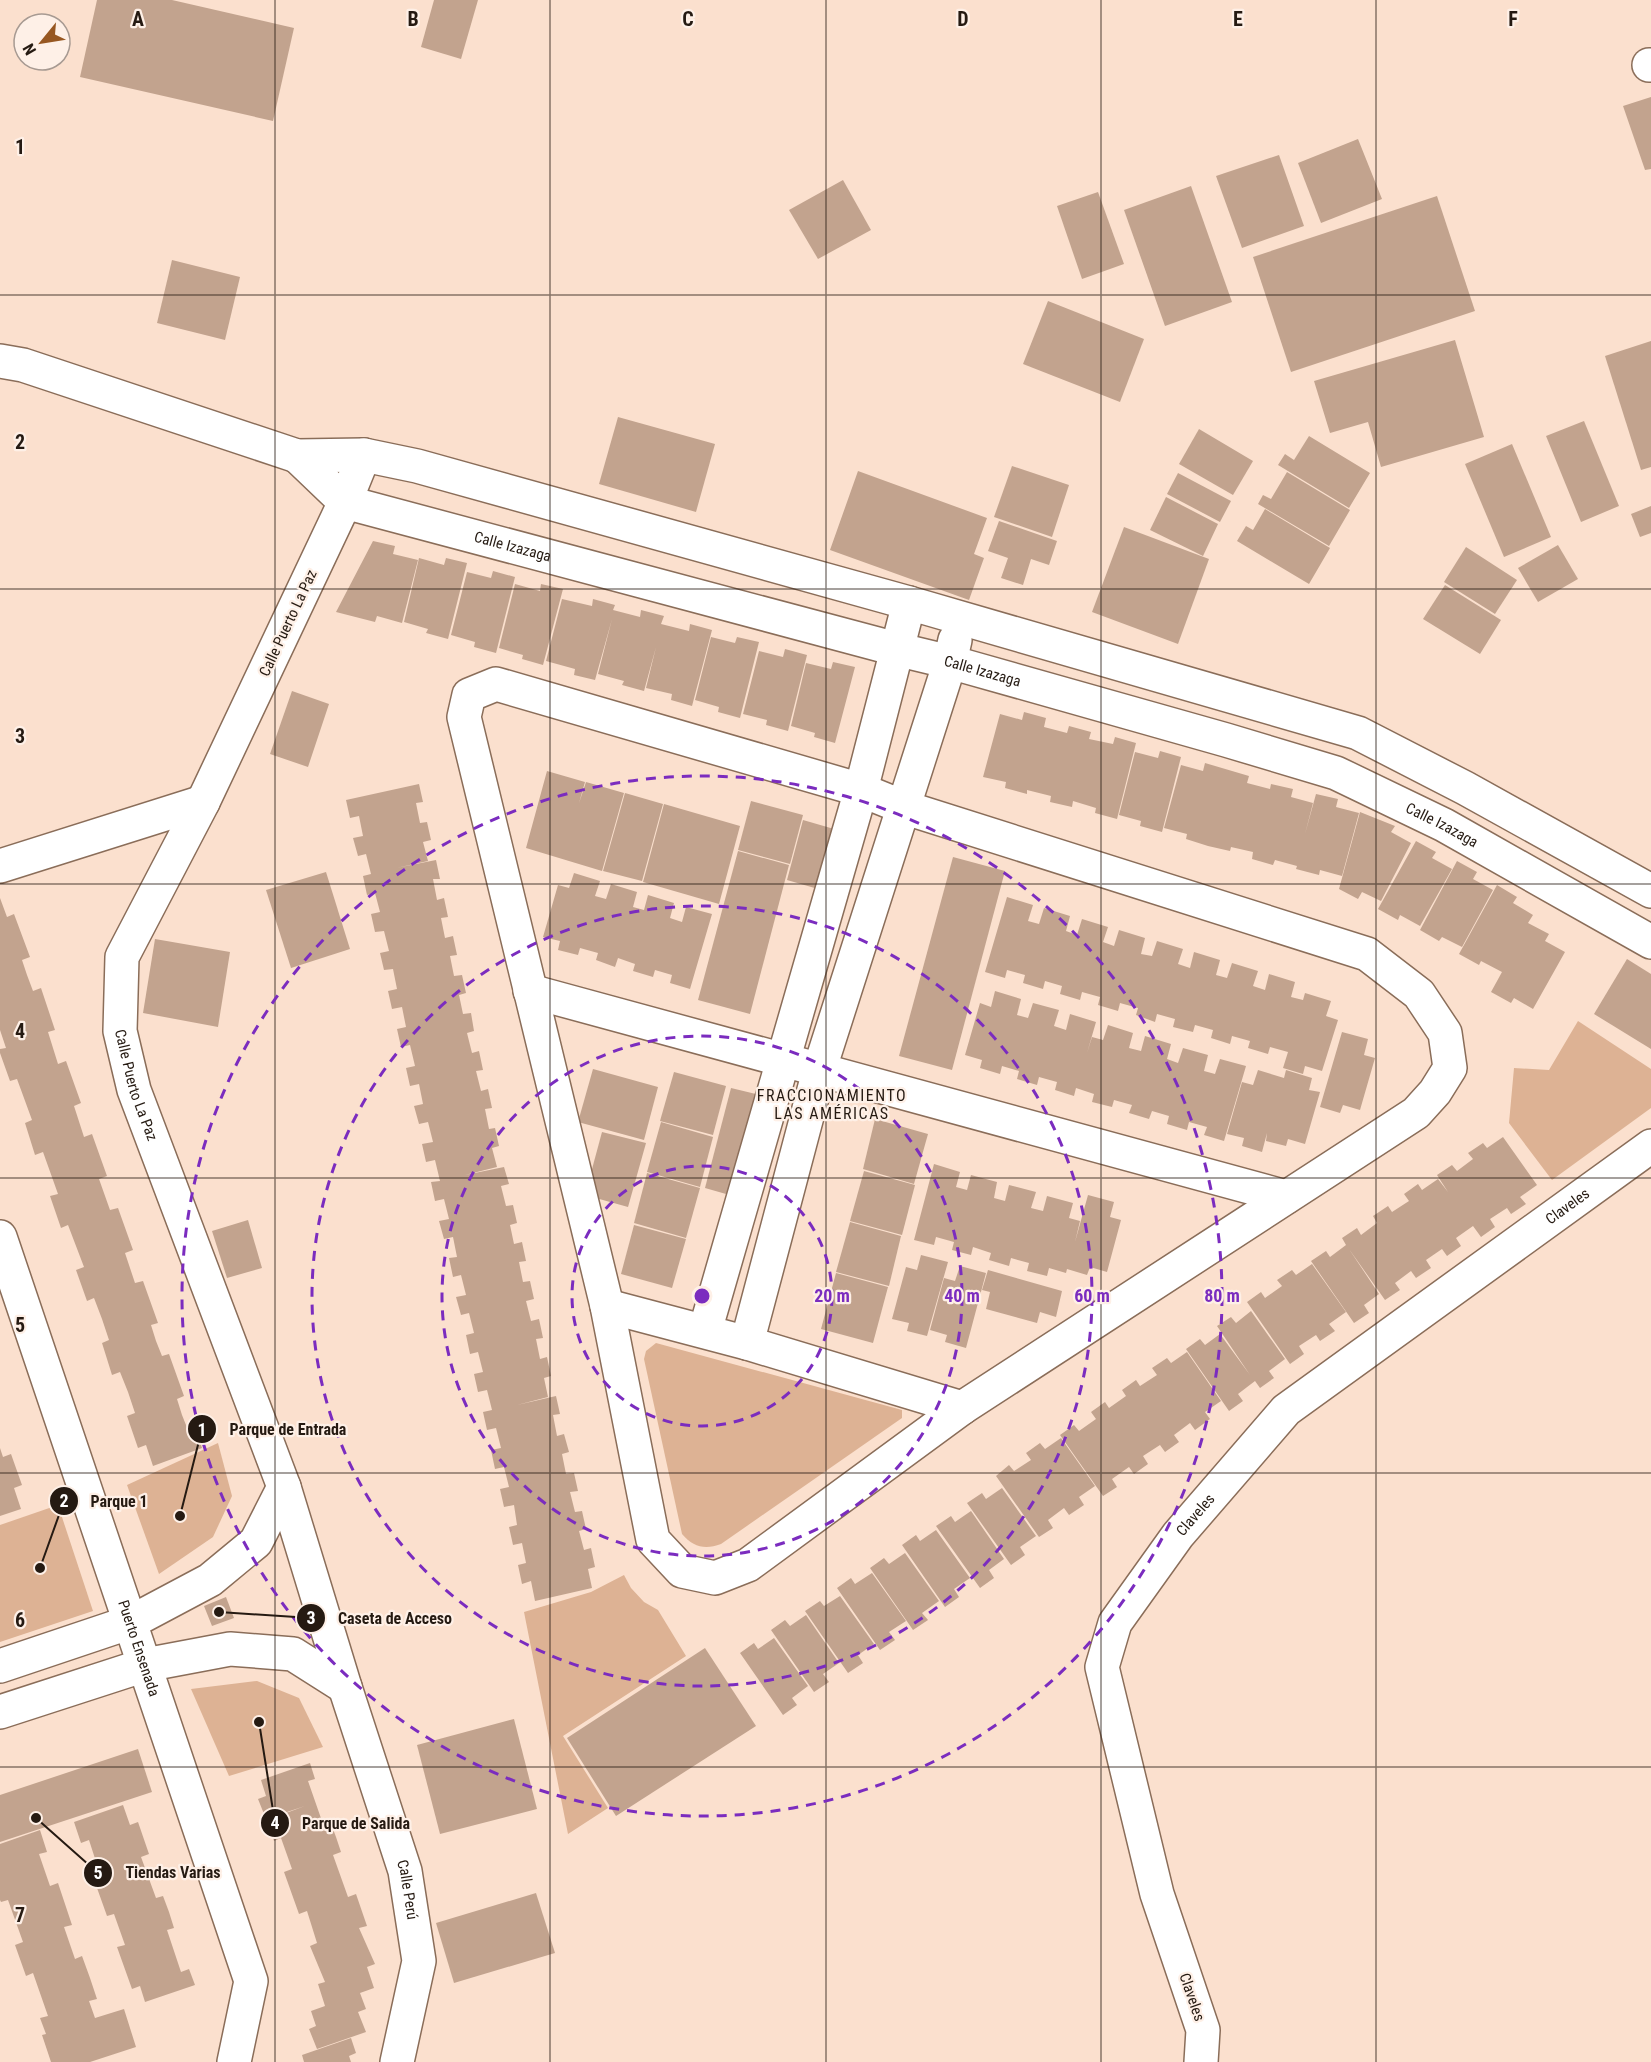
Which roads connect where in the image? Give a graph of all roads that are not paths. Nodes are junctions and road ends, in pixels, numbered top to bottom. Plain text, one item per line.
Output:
1 (0, 361) edge
2 (364, 455) junction
3 (297, 456) junction
4 (345, 502) junction
5 (909, 603) junction
6 (960, 618) junction
7 (896, 649) junction
8 (950, 662) junction
9 (861, 790) junction
10 (203, 802) junction
11 (903, 807) junction
12 (0, 866) edge
13 (1651, 891) edge
14 (1651, 942) edge
15 (530, 991) junction
16 (784, 1061) junction
17 (819, 1071) junction
18 (1651, 1146) edge
19 (1286, 1197) junction
20 (0, 1237) edge
21 (608, 1306) junction
22 (705, 1331) junction
23 (747, 1343) junction
24 (962, 1408) junction
25 (284, 1487) junction
26 (130, 1622) junction
27 (146, 1665) junction
28 (0, 1666) edge
29 (345, 1687) junction
30 (0, 1712) edge
31 (234, 2062) edge
32 (397, 2062) edge
33 (1201, 2062) edge

1 - 3 street, Calle Izazaga
2 - 3 street, Calle Izazaga
2 - 4 street, Calle Puerto La Paz
2 - 5 street, Calle Izazaga
3 - 4 street, Calle Izazaga
4 - 7 street, Calle Izazaga
4 - 10 street, Calle Puerto La Paz
5 - 6 street, Calle Izazaga
5 - 7 street
6 - 8 street
6 - 13 street, Calle Izazaga
7 - 8 street, Calle Izazaga
7 - 9 street
8 - 11 street
8 - 14 street, Calle Izazaga
9 - 11 street
9 - 15 street
9 - 16 street
10 - 12 street
10 - 25 street, Calle Puerto La Paz
11 - 17 street
11 - 19 street
15 - 16 street
15 - 21 street
16 - 17 street
16 - 22 street
17 - 19 street
17 - 23 street
18 - 33 street, Claveles
19 - 24 street
20 - 26 street, Puerto Ensenada
21 - 22 street
21 - 24 street
22 - 23 street
23 - 24 street
25 - 26 street
25 - 29 street, Calle Puerto La Paz
26 - 27 street, Puerto Ensenada
26 - 28 street
27 - 29 street
27 - 30 street
27 - 31 street, Puerto Ensenada
29 - 32 street, Calle Perú

